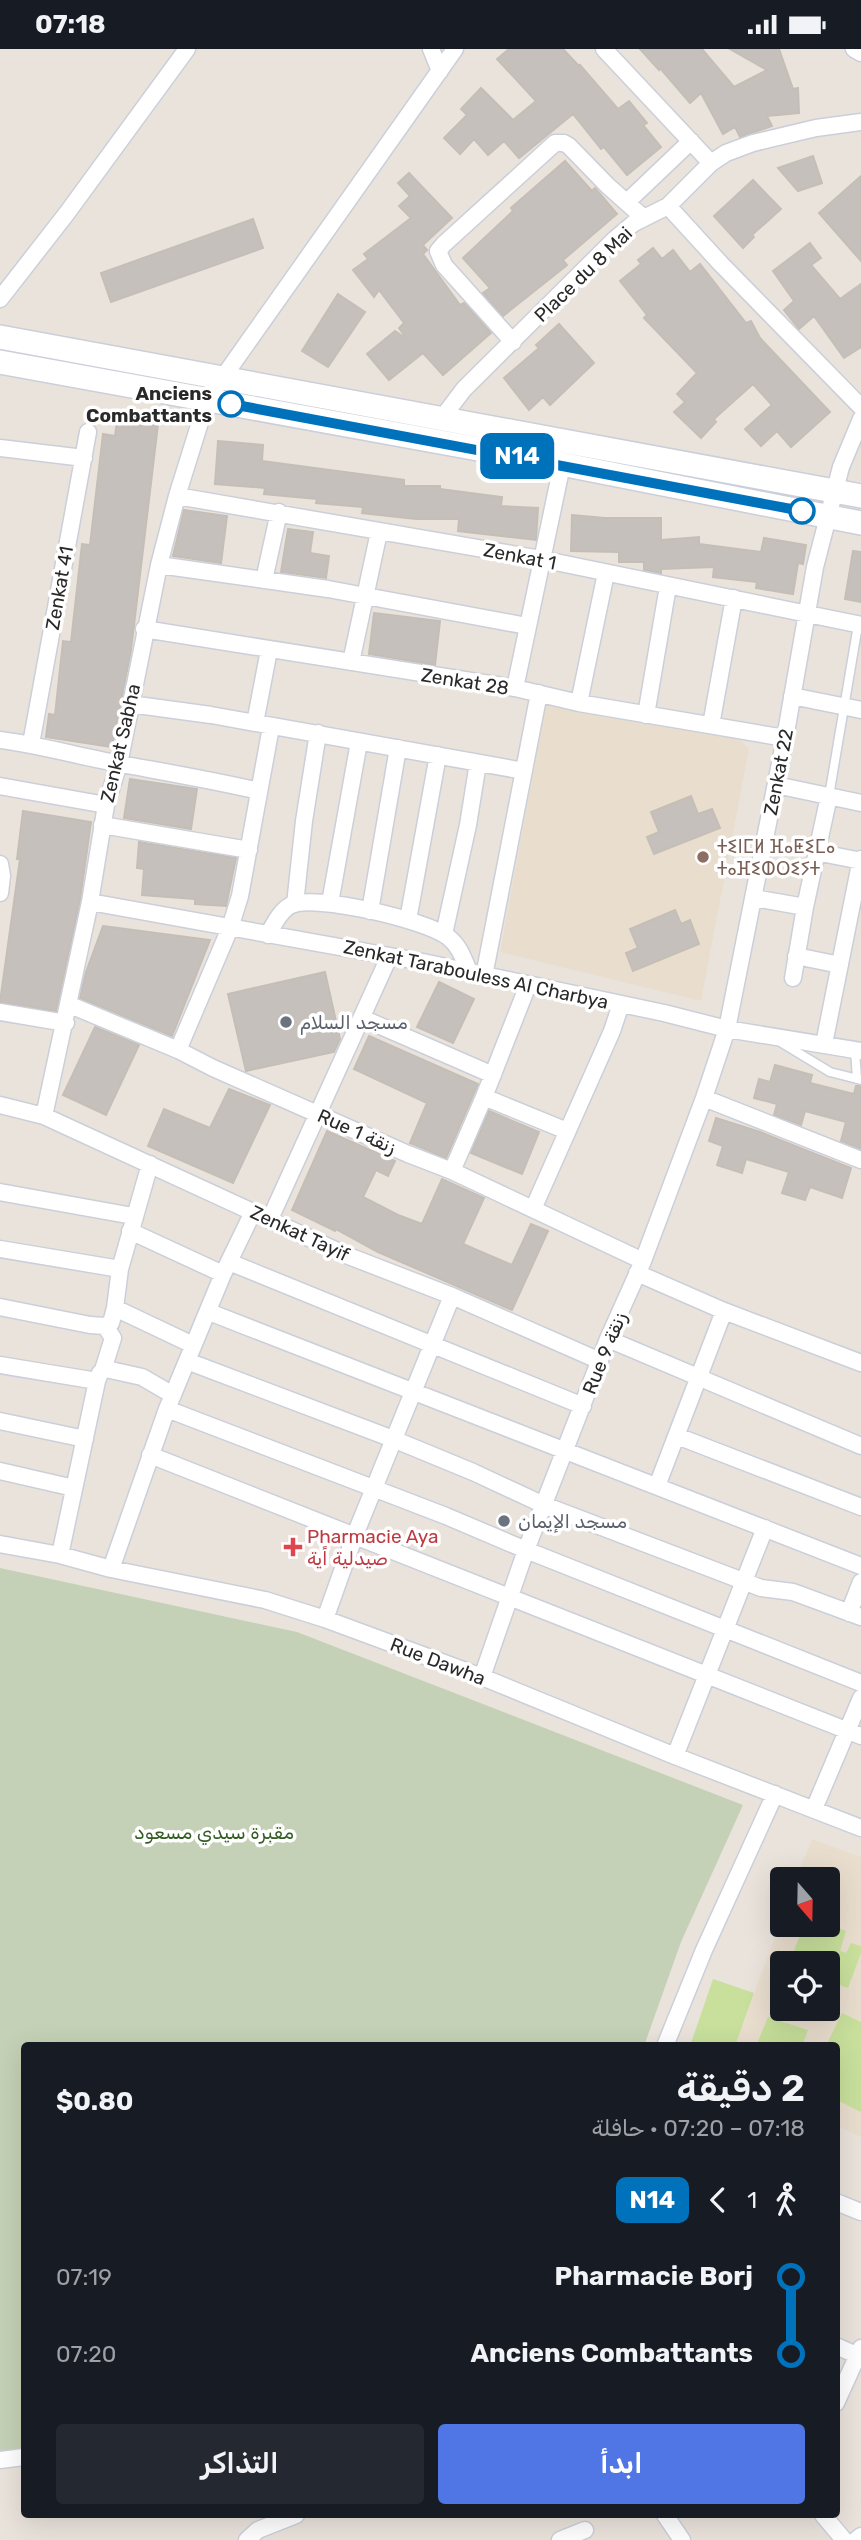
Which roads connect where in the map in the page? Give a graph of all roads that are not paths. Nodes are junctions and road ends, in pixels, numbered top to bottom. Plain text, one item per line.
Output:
1 (187, 49) edge
2 (432, 49) edge
3 (456, 49) edge
4 (604, 49) edge
5 (854, 49) edge
6 (861, 53) edge
7 (440, 71) junction
8 (861, 122) edge
9 (691, 141) junction
10 (710, 163) junction
11 (627, 202) junction
12 (668, 206) junction
13 (644, 218) junction
14 (0, 299) edge
15 (0, 337) edge
16 (513, 342) junction
17 (0, 362) edge
18 (223, 379) junction
19 (207, 400) junction
20 (861, 407) edge
21 (442, 418) junction
22 (861, 419) edge
23 (88, 432) dead end
24 (0, 448) edge
25 (84, 458) junction
26 (562, 465) junction
27 (835, 492) junction
28 (177, 496) junction
29 (861, 496) edge
30 (279, 512) junction
31 (829, 516) junction
32 (861, 523) edge
33 (379, 532) junction
34 (541, 559) junction
35 (159, 565) junction
36 (606, 573) junction
37 (264, 580) junction
38 (668, 586) junction
39 (365, 597) junction
40 (734, 599) junction
41 (806, 613) junction
42 (859, 625) edge
43 (527, 626) junction
44 (144, 629) junction
45 (269, 650) junction
46 (351, 662) junction
47 (515, 688) junction
48 (539, 693) junction
49 (792, 696) junction
50 (579, 703) junction
51 (130, 704) junction
52 (844, 706) junction
53 (861, 710) edge
54 (646, 715) junction
55 (255, 723) junction
56 (711, 725) junction
57 (271, 727) junction
58 (318, 733) junction
59 (785, 738) junction
60 (0, 740) edge
61 (359, 742) junction
62 (31, 744) junction
63 (398, 748) junction
64 (438, 755) junction
65 (478, 763) junction
66 (119, 764) junction
67 (524, 771) junction
68 (776, 785) junction
69 (0, 786) edge
70 (259, 791) junction
71 (829, 796) junction
72 (861, 803) edge
73 (106, 805) junction
74 (102, 825) junction
75 (249, 850) junction
76 (816, 852) junction
77 (861, 860) edge
78 (0, 864) edge
79 (0, 893) edge
80 (754, 898) junction
81 (90, 902) junction
82 (330, 903) junction
83 (295, 904) junction
84 (804, 907) junction
85 (370, 911) junction
86 (856, 914) edge
87 (408, 920) junction
88 (230, 928) junction
89 (444, 934) junction
90 (268, 935) junction
91 (389, 957) junction
92 (796, 957) junction
93 (840, 965) junction
94 (477, 975) junction
95 (793, 978) dead end
96 (528, 985) junction
97 (621, 1004) junction
98 (70, 1005) junction
99 (0, 1012) edge
100 (362, 1018) junction
101 (66, 1023) junction
102 (727, 1029) junction
103 (767, 1034) junction
104 (824, 1044) junction
105 (178, 1050) junction
106 (858, 1050) edge
107 (493, 1075) junction
108 (859, 1080) edge
109 (484, 1097) junction
110 (704, 1098) junction
111 (0, 1105) edge
112 (317, 1113) junction
113 (44, 1116) junction
114 (568, 1131) junction
115 (861, 1160) edge
116 (150, 1164) junction
117 (452, 1171) junction
118 (0, 1192) edge
119 (533, 1209) junction
120 (253, 1213) junction
121 (270, 1219) junction
122 (132, 1224) junction
123 (0, 1249) edge
124 (640, 1267) junction
125 (226, 1268) junction
126 (120, 1269) junction
127 (452, 1296) junction
128 (0, 1307) edge
129 (115, 1308) junction
130 (724, 1311) junction
131 (209, 1312) junction
132 (105, 1326) junction
133 (608, 1339) junction
134 (430, 1345) junction
135 (190, 1353) junction
136 (600, 1361) junction
137 (861, 1363) edge
138 (0, 1365) edge
139 (100, 1375) junction
140 (698, 1376) junction
141 (413, 1391) junction
142 (170, 1402) junction
143 (583, 1406) junction
144 (0, 1421) edge
145 (677, 1436) junction
146 (85, 1439) junction
147 (393, 1439) junction
148 (861, 1446) edge
149 (565, 1451) junction
150 (150, 1455) junction
151 (0, 1471) edge
152 (657, 1486) junction
153 (74, 1487) junction
154 (374, 1488) junction
155 (544, 1505) junction
156 (861, 1507) edge
157 (765, 1528) junction
158 (355, 1535) junction
159 (0, 1544) edge
160 (526, 1550) junction
161 (60, 1555) junction
162 (861, 1566) edge
163 (111, 1569) junction
164 (743, 1581) junction
165 (861, 1583) edge
166 (509, 1597) junction
167 (855, 1615) edge
168 (325, 1619) junction
169 (723, 1629) junction
170 (705, 1676) junction
171 (482, 1677) junction
172 (861, 1683) edge
173 (861, 1697) edge
174 (854, 1733) edge
175 (675, 1756) junction
176 (775, 1794) junction
177 (814, 1809) junction
178 (861, 1828) edge
179 (667, 2042) edge
180 (840, 2204) edge
181 (861, 2213) edge
182 (840, 2347) edge
183 (860, 2354) edge
184 (840, 2395) edge
185 (21, 2457) edge
186 (0, 2460) edge
187 (288, 2518) edge
188 (667, 2518) edge
189 (826, 2518) edge
190 (585, 2528) edge
191 (861, 2536) edge
192 (247, 2540) edge
193 (560, 2540) edge
194 (682, 2540) edge
195 (844, 2540) edge
196 (856, 2540) edge

1 - 14 street
2 - 7 street
3 - 7 street, Zenkat Sabha
4 - 9 street
5 - 6 street
7 - 18 street, Zenkat Sabha
8 - 10 street, Place du 8 Mai
9 - 10 street
9 - 11 street
10 - 12 street, Place du 8 Mai
11 - 13 street
11 - 16 street
12 - 13 street, Place du 8 Mai
12 - 20 street
13 - 16 street, Place du 8 Mai
15 - 18 main road
16 - 21 street, Place du 8 Mai
17 - 19 main road
18 - 19 street, Zenkat Sabha
18 - 21 main road
19 - 26 main road
19 - 28 street, Zenkat Sabha
21 - 27 main road
22 - 27 street, Zenkat 22
23 - 25 street, Zenkat 41
24 - 25 street
25 - 62 street, Zenkat 41
26 - 31 main road
26 - 34 street
27 - 29 main road
27 - 31 street, Zenkat 22
28 - 30 street, Zenkat 1
28 - 35 street, Zenkat Sabha
30 - 33 street, Zenkat 1
30 - 37 street
31 - 32 main road
31 - 41 street, Zenkat 22
33 - 34 street, Zenkat 1
33 - 39 street
34 - 36 street, Zenkat 1
34 - 43 street
35 - 37 street
35 - 44 street, Zenkat Sabha
36 - 38 street, Zenkat 1
36 - 50 street
37 - 39 street
38 - 40 street, Zenkat 1
38 - 54 street
39 - 43 street
39 - 46 street
40 - 41 street, Zenkat 1
40 - 56 street
41 - 42 street, Zenkat 1
41 - 49 street, Zenkat 22
42 - 52 lane
43 - 47 street
44 - 45 street, Zenkat 28
44 - 51 street, Zenkat Sabha
45 - 46 street, Zenkat 28
45 - 55 street
46 - 47 street, Zenkat 28
47 - 48 street, Zenkat 28
48 - 50 street, Zenkat 28
48 - 67 street
49 - 52 street
49 - 59 street, Zenkat 22
50 - 54 street, Zenkat 28
51 - 55 street
51 - 66 street, Zenkat Sabha
52 - 53 street
52 - 71 lane
54 - 56 street, Zenkat 28
55 - 57 street
56 - 59 street, Zenkat 28
57 - 58 street
57 - 70 street
58 - 61 street
58 - 83 street
59 - 68 street, Zenkat 22
60 - 62 street
61 - 63 street
61 - 82 street
62 - 66 street
63 - 64 street
63 - 85 street
64 - 65 street
64 - 87 street
65 - 67 street
65 - 89 street
66 - 70 street
66 - 73 street, Zenkat Sabha
67 - 94 street
68 - 71 street
68 - 80 street, Zenkat 22
69 - 73 street
70 - 75 street
71 - 72 street
71 - 76 street
73 - 74 street, Zenkat Sabha
74 - 75 street
74 - 81 street, Zenkat Sabha
75 - 88 street
76 - 77 street
76 - 84 street
77 - 86 street
78 - 79 street
80 - 84 street
80 - 102 street, Zenkat 22
81 - 88 street, Zenkat Tarabouless Al Charbya
81 - 98 street, Zenkat Sabha
82 - 83 street
82 - 85 street
83 - 90 street
84 - 92 street
85 - 87 street
86 - 93 street
87 - 89 street
88 - 90 street, Zenkat Tarabouless Al Charbya
88 - 105 street
89 - 94 street
90 - 91 street, Zenkat Tarabouless Al Charbya
91 - 94 street, Zenkat Tarabouless Al Charbya
91 - 100 street
92 - 93 street
92 - 95 street
93 - 104 street
94 - 96 street, Zenkat Tarabouless Al Charbya
96 - 97 street, Zenkat Tarabouless Al Charbya
96 - 107 street
97 - 102 street, Zenkat Tarabouless Al Charbya
97 - 114 street
98 - 101 street, Zenkat Sabha
98 - 105 street, Rue 1 زنقة
99 - 101 street
100 - 107 street
100 - 112 street
101 - 113 street, Zenkat Sabha
102 - 103 street, Zenkat Tarabouless Al Charbya
102 - 110 street, Rue 9 زنقة
103 - 104 street, Zenkat Tarabouless Al Charbya
103 - 108 lane
104 - 106 street, Zenkat Tarabouless Al Charbya
105 - 112 street, Rue 1 زنقة
106 - 108 lane
107 - 109 street
109 - 114 street
109 - 117 street
110 - 115 street
110 - 124 street, Rue 9 زنقة
111 - 113 street, Zenkat Tayif
112 - 117 street, Rue 1 زنقة
112 - 121 street
113 - 116 street, Zenkat Tayif
114 - 119 street
116 - 120 street, Zenkat Tayif
116 - 122 street
117 - 119 street, Rue 1 زنقة
118 - 122 street
119 - 124 street, Rue 1 زنقة
120 - 121 street, Zenkat Tayif
120 - 125 street
121 - 127 street, Zenkat Tayif
122 - 125 street
122 - 126 street
123 - 126 street
124 - 130 street, Rue 1 زنقة
124 - 133 street, Rue 9 زنقة
125 - 131 street
125 - 134 street
126 - 129 street
127 - 134 street
127 - 136 street, Zenkat Tayif
128 - 132 street
129 - 132 street
129 - 135 street
130 - 137 street, Rue 1 زنقة
130 - 140 street
131 - 135 street
131 - 141 street
132 - 139 street
133 - 136 street, Rue 9 زنقة
133 - 140 street
134 - 141 street
134 - 143 street
135 - 142 street
135 - 147 street
136 - 143 street, Rue 9 زنقة
138 - 139 street
139 - 142 street
139 - 146 street
140 - 145 street
140 - 148 street
141 - 147 street
141 - 149 street
142 - 150 street
142 - 154 street
143 - 149 street, Rue 9 زنقة
144 - 146 street
145 - 152 street
145 - 156 street
146 - 153 street
147 - 154 street
147 - 155 street
149 - 152 street
149 - 155 street, Rue 9 زنقة
150 - 158 street
150 - 163 street
151 - 153 street
152 - 157 street
153 - 161 street
154 - 158 street
154 - 160 street
155 - 160 street, Rue 9 زنقة
155 - 164 street
157 - 162 street
157 - 164 street
158 - 166 street
158 - 168 street
159 - 161 street, Rue Dawha
160 - 166 street, Rue 9 زنقة
160 - 169 street
161 - 163 street, Rue Dawha
163 - 168 street, Rue Dawha
164 - 167 street
164 - 169 street
165 - 167 street
166 - 170 street
166 - 171 street, Rue 9 زنقة
168 - 171 street, Rue Dawha
169 - 170 street
169 - 172 street
170 - 174 street
170 - 175 street
171 - 175 street, Rue Dawha
173 - 174 street
174 - 177 street
175 - 176 street, Rue Dawha
176 - 177 street, Rue Dawha
176 - 179 street
177 - 178 street, Rue Dawha
180 - 181 street
182 - 183 street
183 - 184 street
185 - 186 street
187 - 192 street
188 - 194 street
189 - 195 street
190 - 193 street
191 - 196 street

